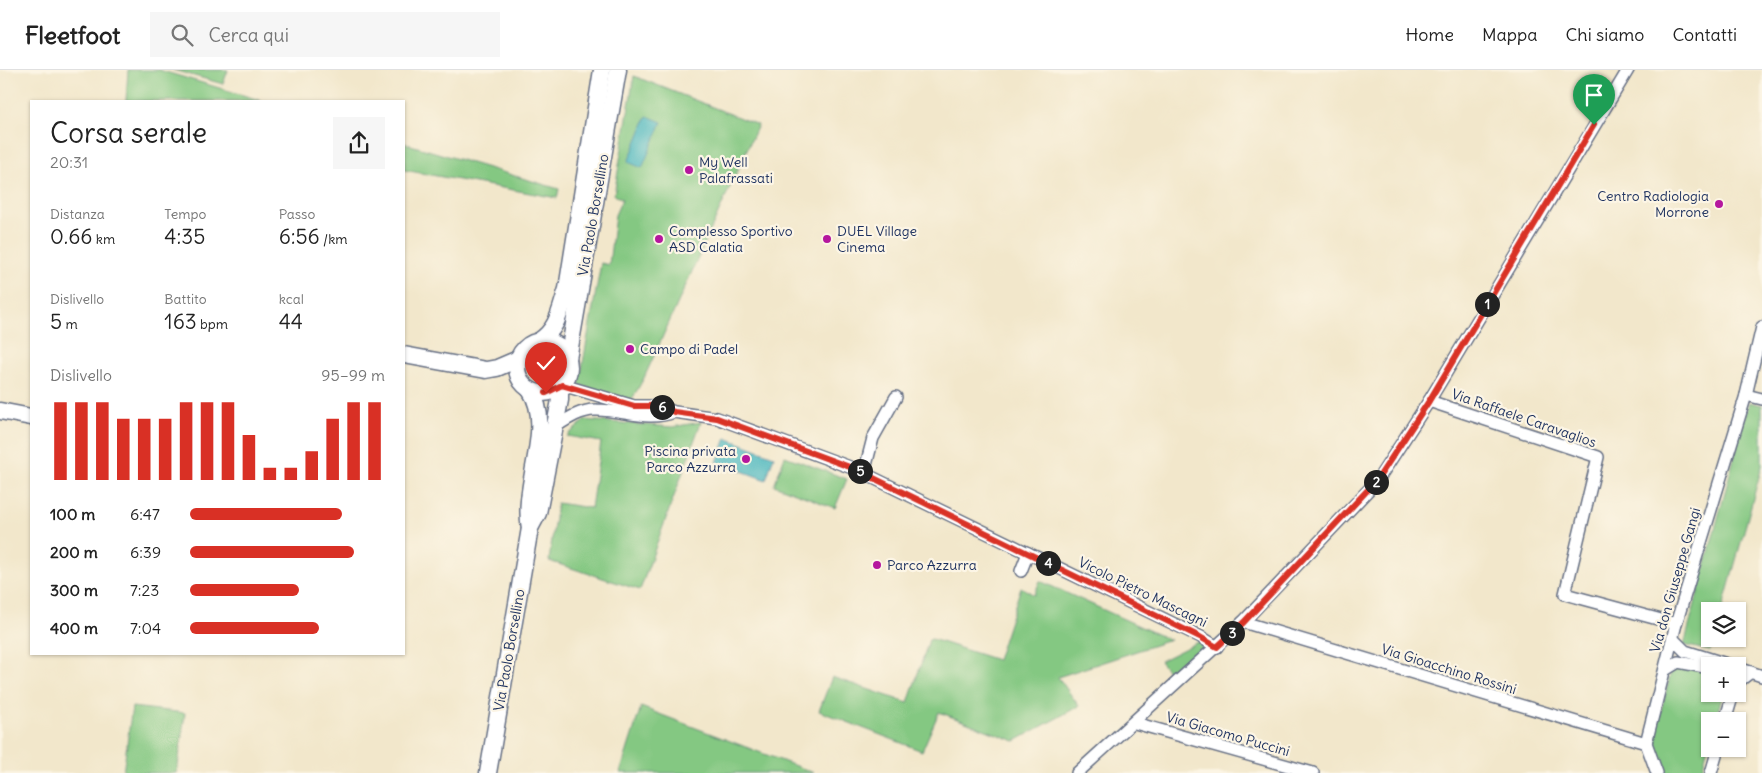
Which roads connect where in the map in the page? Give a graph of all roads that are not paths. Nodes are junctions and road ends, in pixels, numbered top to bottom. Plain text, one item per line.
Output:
1 (602, 70) edge
2 (618, 70) edge
3 (1628, 70) edge
4 (1762, 327) edge
5 (539, 341) junction
6 (405, 355) edge
7 (568, 359) junction
8 (518, 360) junction
9 (561, 386) junction
10 (530, 390) junction
11 (1746, 395) junction
12 (896, 396) dead end
13 (1762, 398) edge
14 (1429, 401) junction
15 (0, 411) edge
16 (674, 412) junction
17 (30, 417) edge
18 (555, 427) junction
19 (864, 473) junction
20 (530, 528) junction
21 (1028, 553) junction
22 (1022, 571) dead end
23 (1244, 622) junction
24 (1676, 624) junction
25 (1673, 639) junction
26 (1217, 647) junction
27 (1706, 657) edge
28 (1701, 666) edge
29 (1665, 670) junction
30 (1135, 723) junction
31 (1646, 743) junction
32 (1716, 757) edge
33 (488, 773) edge
34 (1077, 773) edge
35 (1313, 773) edge
36 (1657, 773) edge
37 (1711, 773) edge

1 - 5 main road, Via Paolo Borsellino
2 - 7 main road, Via Paolo Borsellino
3 - 14 street
4 - 11 street, Via don Giuseppe Gangi
5 - 7 main road
5 - 8 main road
6 - 8 main road
7 - 9 main road
8 - 10 main road
9 - 10 main road
9 - 16 street, Vicolo Pietro Mascagni
9 - 18 main road, Via Paolo Borsellino
10 - 20 main road, Via Paolo Borsellino
11 - 13 street
11 - 24 street, Via don Giuseppe Gangi
12 - 19 street
14 - 23 street
14 - 24 street, Via Raffaele Caravaglios
15 - 17 main road
16 - 18 street, Vicolo Pietro Mascagni
16 - 19 street, Vicolo Pietro Mascagni
18 - 20 main road, Via Paolo Borsellino
19 - 21 street, Vicolo Pietro Mascagni
20 - 33 main road, Via Paolo Borsellino
21 - 22 street
21 - 26 street, Vicolo Pietro Mascagni
23 - 26 street
23 - 31 street, Via Gioacchino Rossini
24 - 25 street, Via don Giuseppe Gangi
25 - 27 street
25 - 29 street, Via don Giuseppe Gangi
26 - 30 street
28 - 29 street
29 - 31 street, Via don Giuseppe Gangi
30 - 34 street
30 - 35 street, Via Giacomo Puccini
31 - 36 street
32 - 37 street

